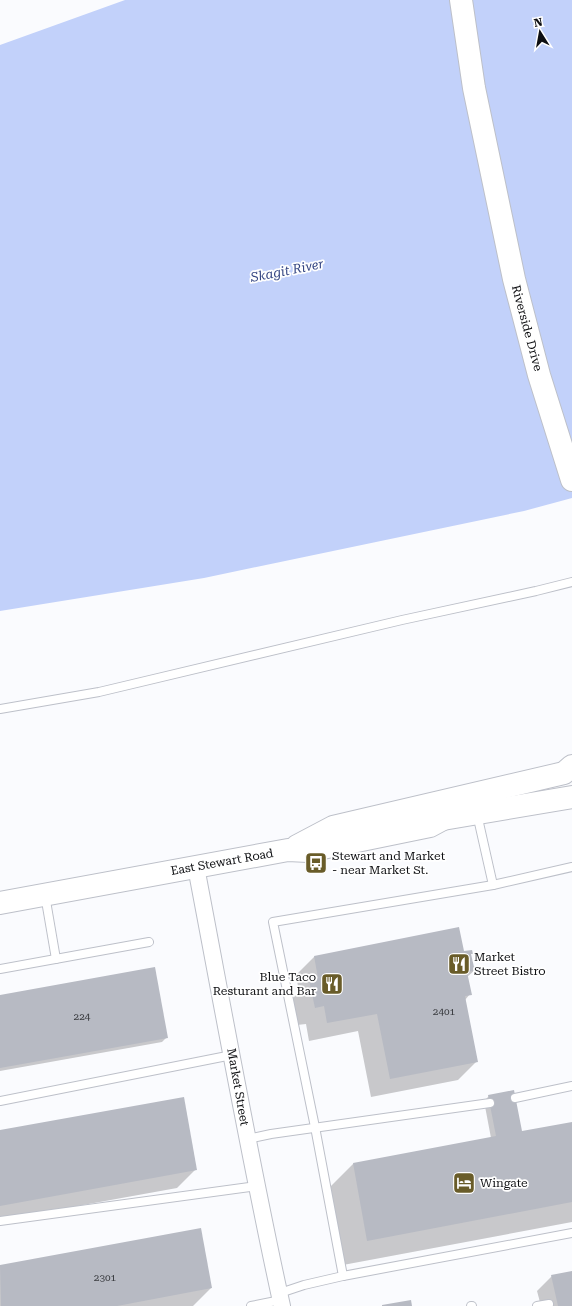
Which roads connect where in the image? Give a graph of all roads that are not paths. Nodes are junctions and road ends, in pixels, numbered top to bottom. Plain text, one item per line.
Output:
1 (462, 0) edge
2 (572, 480) edge
3 (572, 582) edge
4 (0, 709) edge
5 (572, 766) edge
6 (572, 797) edge
7 (476, 814) junction
8 (296, 846) junction
9 (196, 867) junction
10 (572, 867) edge
11 (493, 885) junction
12 (44, 895) junction
13 (0, 903) edge
14 (149, 942) dead end
15 (56, 959) junction
16 (0, 969) edge
17 (232, 1055) junction
18 (572, 1086) edge
19 (515, 1098) dead end
20 (0, 1101) edge
21 (490, 1103) dead end
22 (315, 1127) junction
23 (247, 1139) junction
24 (258, 1186) junction
25 (0, 1221) edge
26 (572, 1233) edge
27 (343, 1276) junction
28 (281, 1300) edge
29 (549, 1304) dead end
30 (251, 1306) edge
31 (537, 1306) edge

1 - 2 main road, Riverside Drive
3 - 4 lane
5 - 8 main road
6 - 7 main road, East Stewart Road
7 - 8 main road, East Stewart Road
7 - 11 lane
8 - 9 main road, East Stewart Road
9 - 12 main road, East Stewart Road
9 - 17 street, Market Street
10 - 11 lane
11 - 22 lane
12 - 13 main road, East Stewart Road
12 - 15 lane
14 - 15 lane
15 - 16 lane
17 - 20 lane
17 - 23 street, Market Street
18 - 19 lane
21 - 22 lane
22 - 23 lane
22 - 27 lane
23 - 24 street, Market Street
24 - 25 lane
24 - 28 street, Market Street
26 - 27 lane
27 - 28 lane
28 - 30 lane
29 - 31 lane

